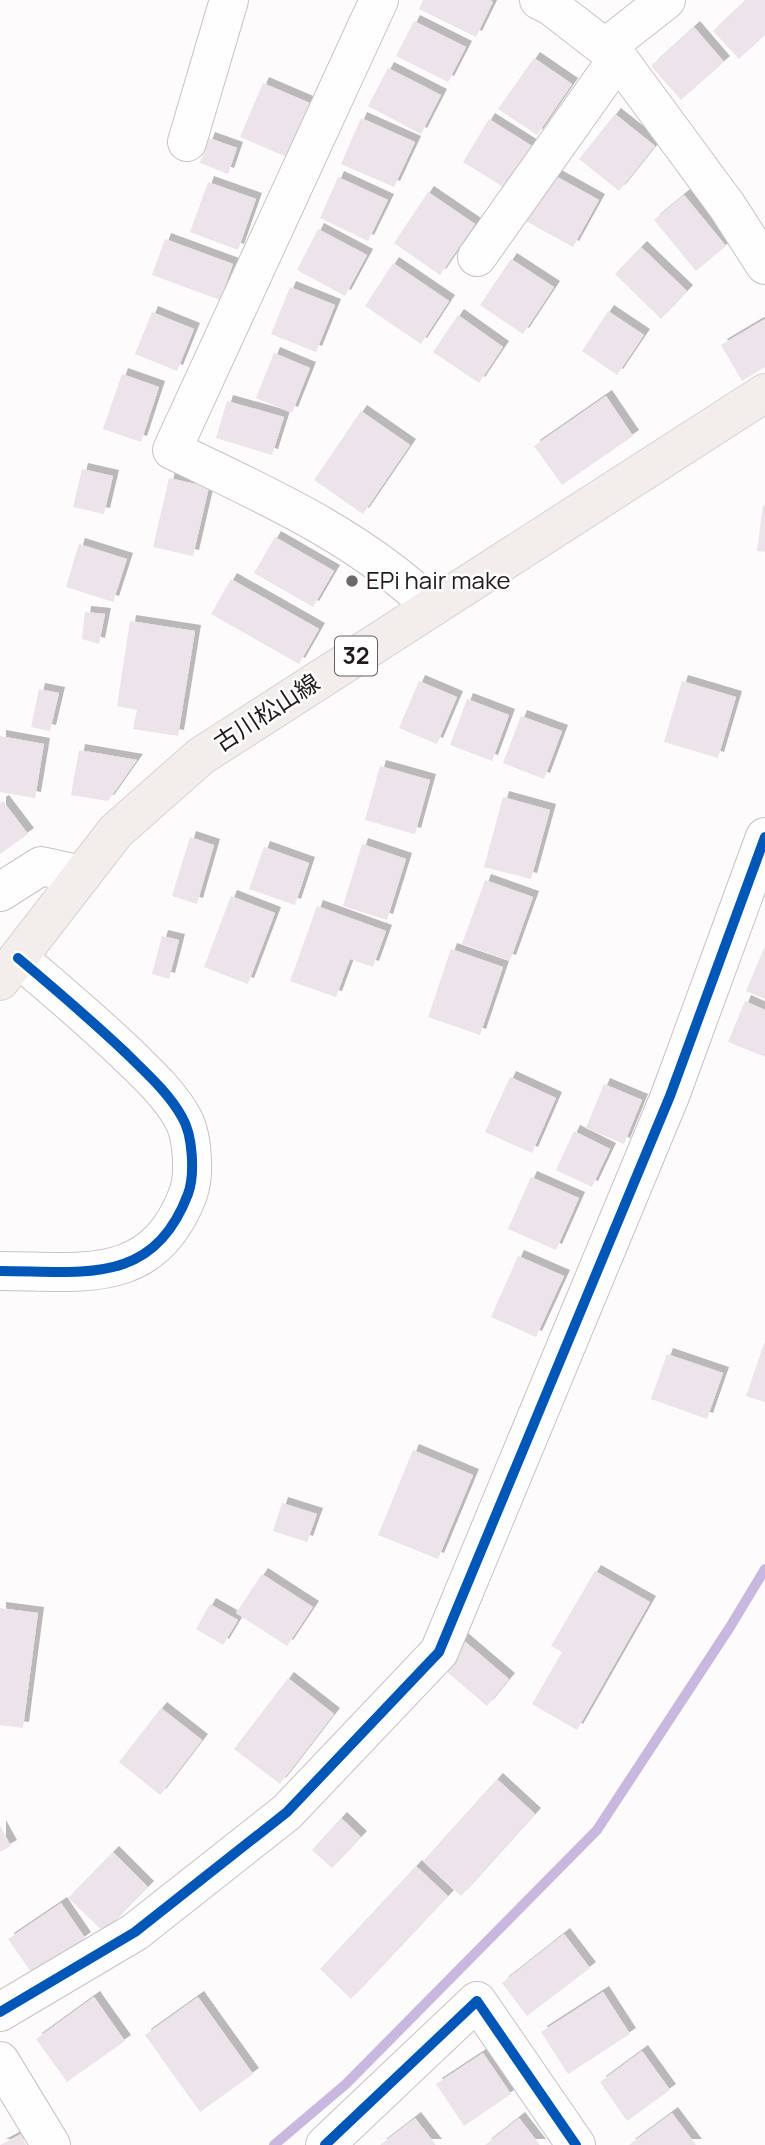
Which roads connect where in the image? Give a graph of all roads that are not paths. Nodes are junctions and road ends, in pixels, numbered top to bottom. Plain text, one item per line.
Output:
1 (229, 0) edge
2 (379, 0) edge
3 (539, 0) edge
4 (666, 0) edge
5 (612, 52) junction
6 (187, 142) dead end
7 (477, 257) dead end
8 (765, 265) edge
9 (765, 393) edge
10 (432, 607) junction
11 (765, 837) edge
12 (82, 875) junction
13 (0, 892) edge
14 (9, 969) edge
15 (0, 1271) edge
16 (0, 2012) edge
17 (0, 2061) edge
18 (51, 2145) edge
19 (326, 2145) edge
20 (576, 2145) edge

1 - 6 street
2 - 10 street
3 - 5 street
4 - 5 street
5 - 7 street
5 - 8 street
9 - 10 main road, 古川松山線 / 32
10 - 12 main road, 古川松山線 / 32
11 - 16 street
12 - 13 street
12 - 14 main road, 古川松山線 / 32
14 - 15 street
17 - 18 street
19 - 20 street

